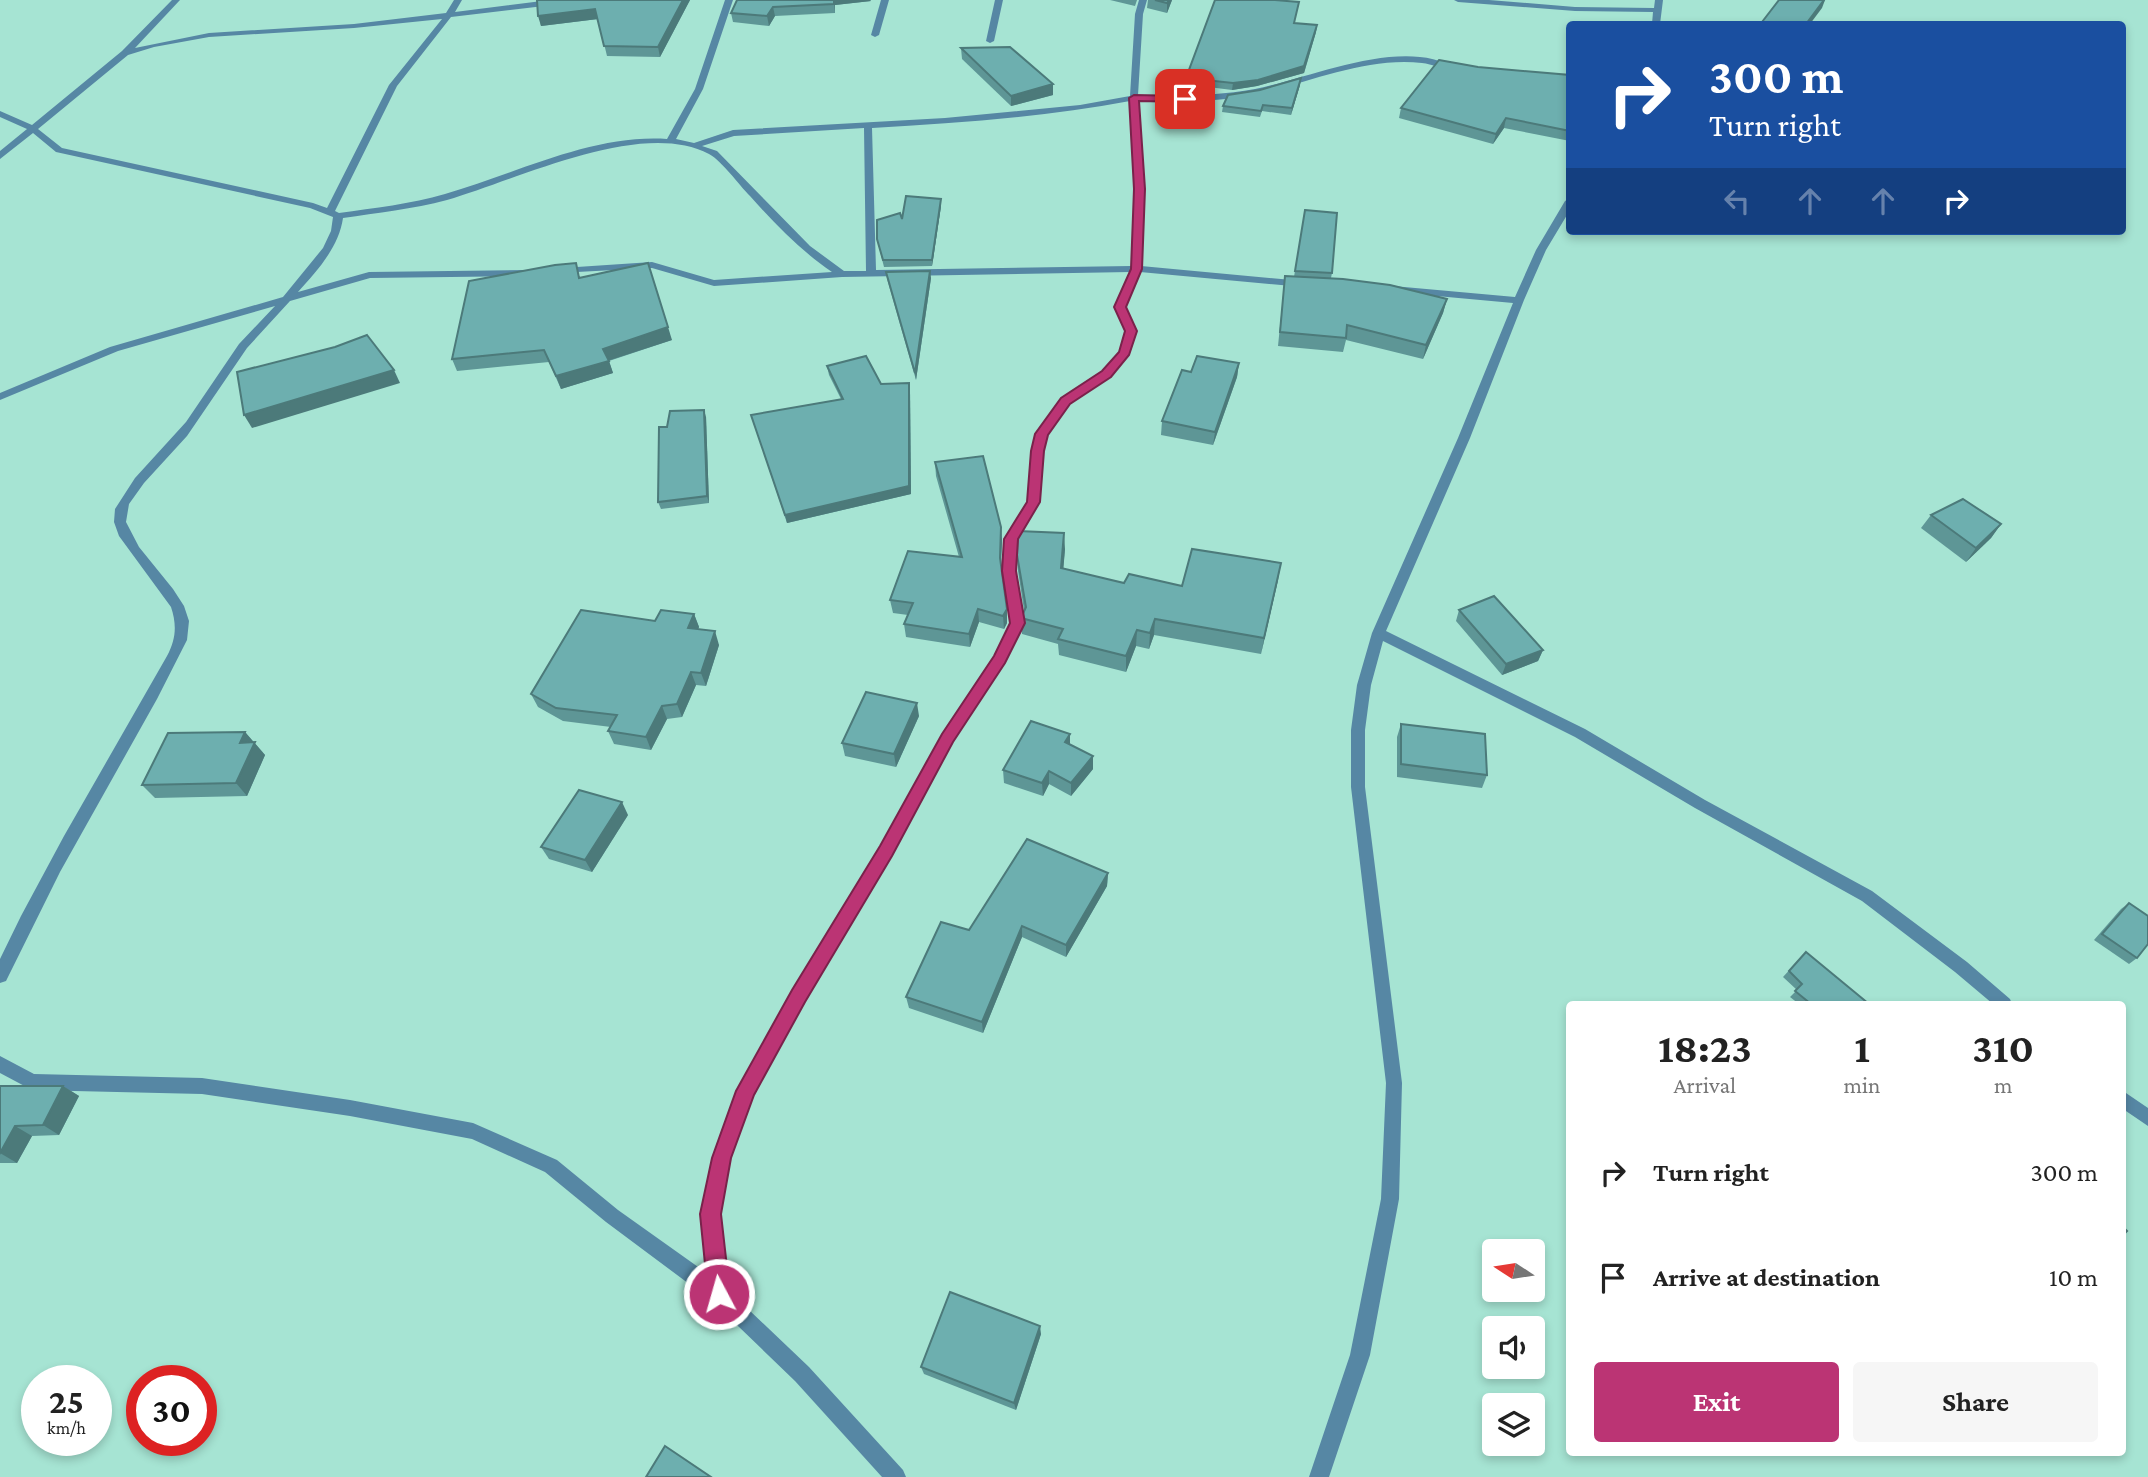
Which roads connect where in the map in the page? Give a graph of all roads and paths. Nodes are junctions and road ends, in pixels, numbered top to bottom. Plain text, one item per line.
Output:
1 (176, 0) edge
2 (458, 0) edge
3 (578, 0) edge
4 (729, 0) edge
5 (885, 0) edge
6 (999, 0) edge
7 (1143, 0) edge
8 (1458, 0) edge
9 (1659, 0) edge
10 (1656, 10) junction
11 (449, 15) junction
12 (1657, 21) edge
13 (875, 35) dead end
14 (990, 41) dead end
15 (125, 53) junction
16 (1464, 69) edge
17 (1134, 98) junction
18 (0, 114) edge
19 (868, 126) junction
20 (33, 129) junction
21 (671, 140) junction
22 (698, 144) junction
23 (0, 156) edge
24 (1566, 208) edge
25 (334, 214) junction
26 (1136, 269) junction
27 (550, 271) edge
28 (537, 272) edge
29 (842, 274) junction
30 (871, 275) junction
31 (1312, 285) edge
32 (1378, 288) edge
33 (288, 298) junction
34 (1519, 300) junction
35 (0, 397) edge
36 (1379, 633) junction
37 (0, 976) edge
38 (2001, 1001) edge
39 (2, 1068) edge
40 (2126, 1102) edge
41 (2146, 1120) edge
42 (719, 1294) junction
43 (896, 1477) edge
44 (1319, 1477) edge

1 - 15 street
2 - 11 street
3 - 11 street
4 - 21 street
5 - 13 street
6 - 14 street
7 - 17 street
8 - 10 street
9 - 10 street
10 - 12 street
11 - 15 street
11 - 25 street
15 - 20 street
16 - 17 street
17 - 19 street
17 - 26 street
18 - 20 street
19 - 22 street
19 - 30 street
20 - 23 street
20 - 25 street
21 - 22 street
21 - 25 street
22 - 29 street
24 - 34 street
25 - 33 street
26 - 30 street
26 - 31 street
26 - 42 street
27 - 29 street
28 - 33 street
29 - 30 street
32 - 34 street
33 - 35 street
33 - 37 street
34 - 36 street
36 - 38 street
36 - 44 street
39 - 42 street
40 - 41 street
42 - 43 street

